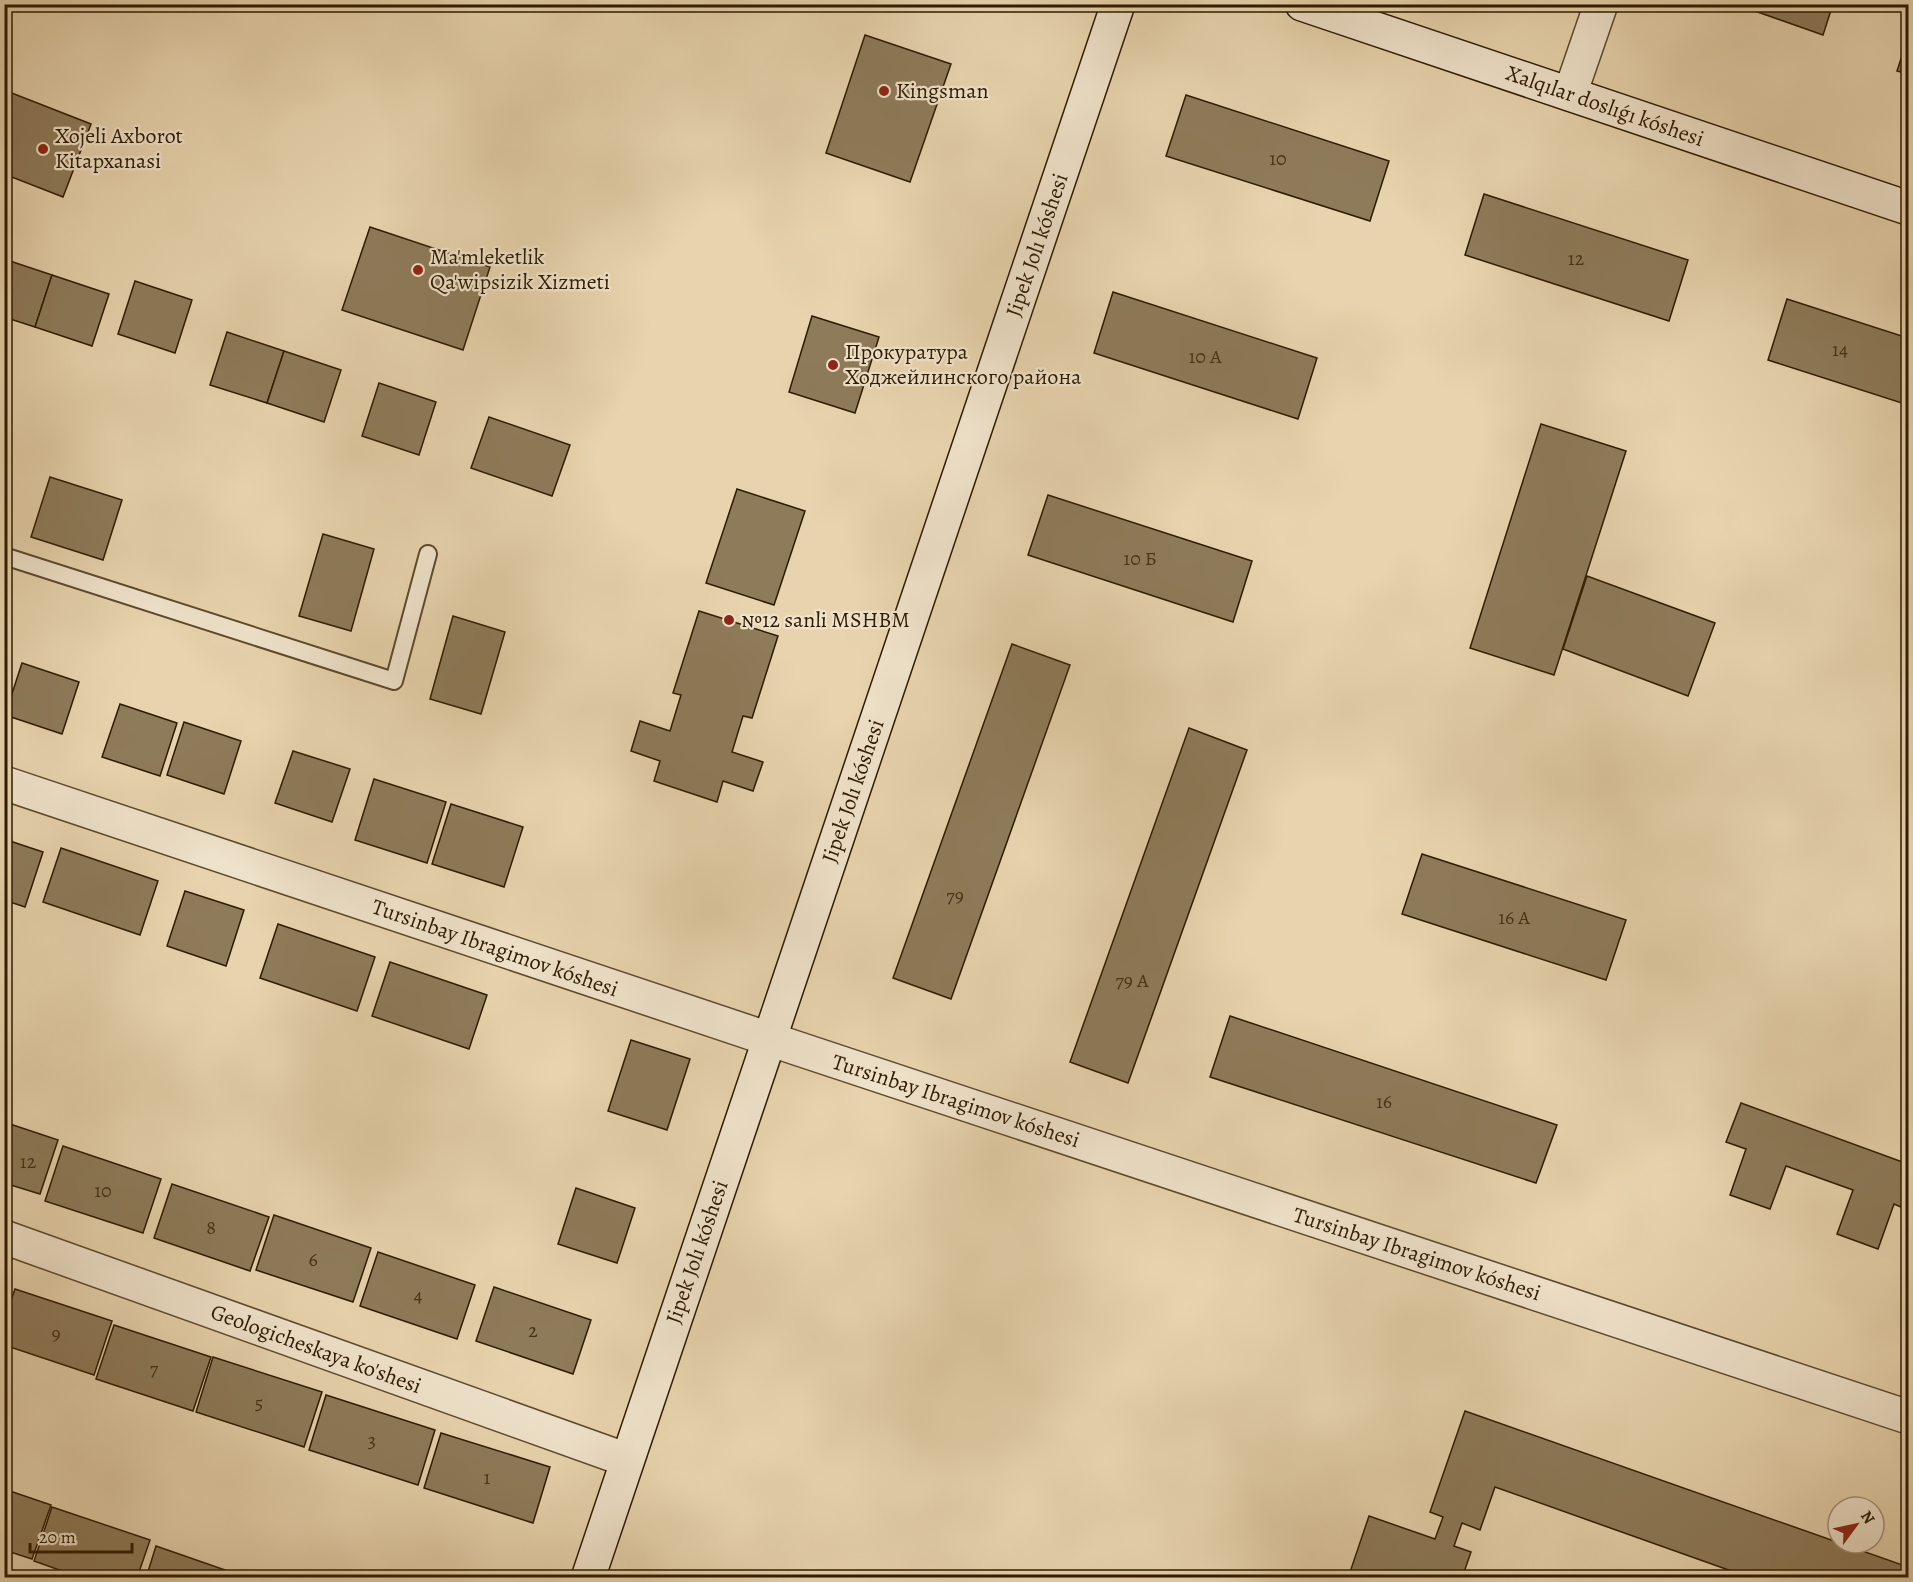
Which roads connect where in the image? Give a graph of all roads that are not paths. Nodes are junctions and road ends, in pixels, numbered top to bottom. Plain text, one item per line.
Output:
1 (1118, 4) edge
2 (1302, 4) edge
3 (1601, 4) edge
4 (1570, 94) junction
5 (1908, 208) edge
6 (428, 554) dead end
7 (4, 556) edge
8 (4, 783) edge
9 (769, 1039) junction
10 (4, 1237) edge
11 (1908, 1416) edge
12 (627, 1460) junction
13 (588, 1578) edge

1 - 9 street, Jipek Jolı kóshesi
2 - 4 street, Xalqılar doslıǵı kóshesi
3 - 4 street
4 - 5 street, Xalqılar doslıǵı kóshesi
6 - 7 lane
8 - 9 street, Tursinbay Ibragimov kóshesi
9 - 11 street, Tursinbay Ibragimov kóshesi
9 - 12 street, Jipek Jolı kóshesi
10 - 12 street, Geologicheskaya ko'shesi
12 - 13 street, Jipek Jolı kóshesi

